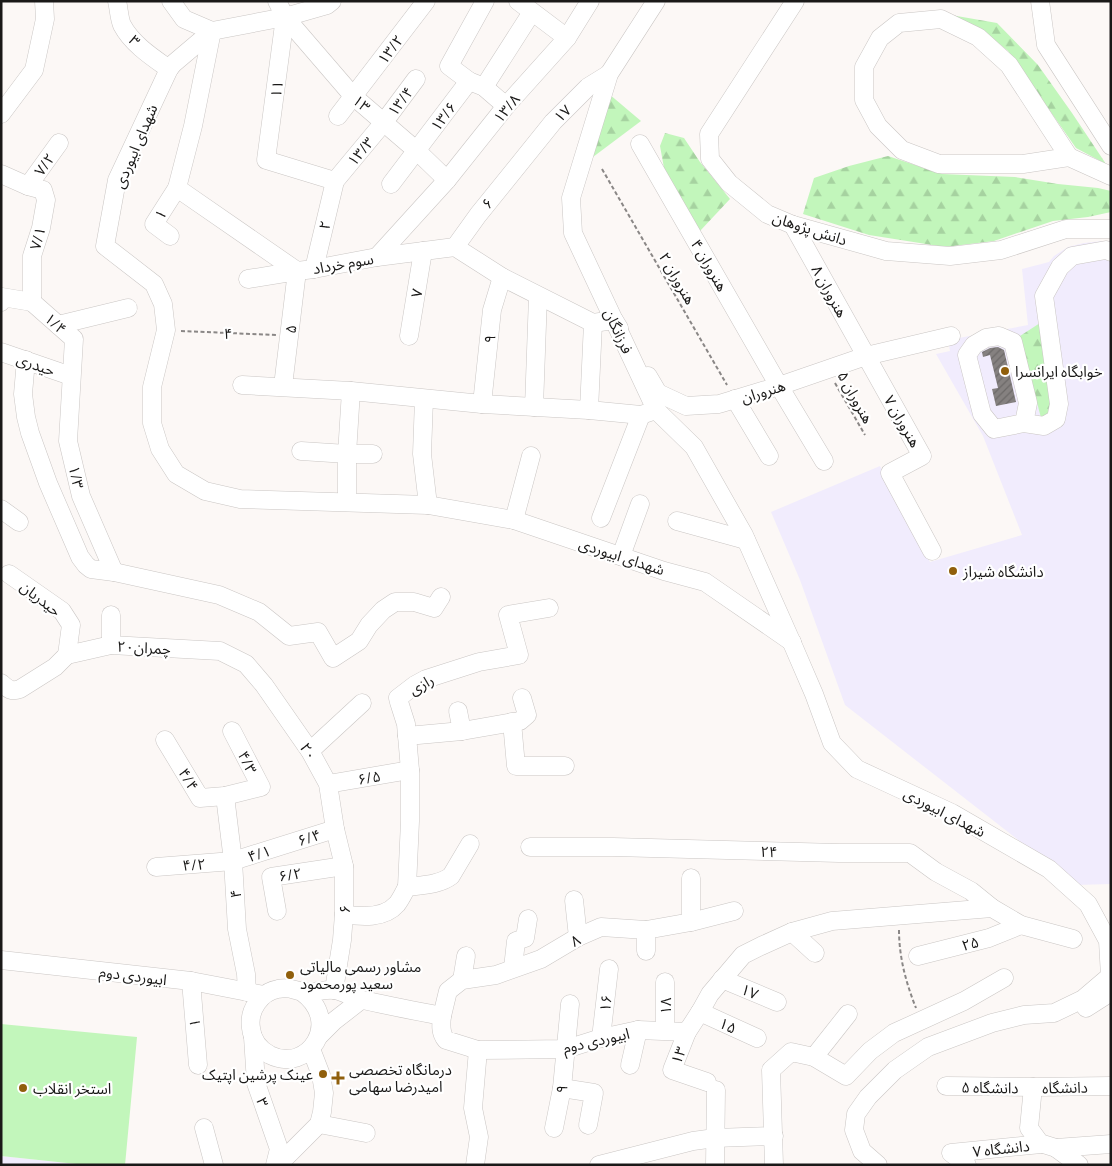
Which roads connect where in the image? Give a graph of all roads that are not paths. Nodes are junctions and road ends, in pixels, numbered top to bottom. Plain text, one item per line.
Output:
1 (44, 1) edge
2 (117, 1) edge
3 (171, 1) edge
4 (277, 1) edge
5 (332, 1) edge
6 (426, 1) edge
7 (485, 1) edge
8 (590, 1) edge
9 (656, 1) edge
10 (795, 1) edge
11 (1040, 1) edge
12 (522, 4) edge
13 (285, 17) junction
14 (212, 31) junction
15 (567, 38) junction
16 (169, 69) junction
17 (609, 74) junction
18 (416, 79) dead end
19 (477, 84) junction
20 (353, 96) junction
21 (4, 106) edge
22 (506, 106) junction
23 (338, 116) dead end
24 (384, 122) junction
25 (59, 143) dead end
26 (640, 144) dead end
27 (1111, 146) edge
28 (417, 151) junction
29 (1069, 156) junction
30 (522, 160) joint
31 (1, 174) edge
32 (1111, 176) edge
33 (335, 180) junction
34 (447, 180) junction
35 (391, 184) dead end
36 (28, 186) junction
37 (177, 188) junction
38 (793, 225) junction
39 (1111, 229) edge
40 (170, 236) dead end
41 (455, 247) junction
42 (423, 251) junction
43 (1111, 252) edge
44 (377, 257) junction
45 (306, 270) junction
46 (502, 276) junction
47 (248, 279) dead end
48 (538, 296) junction
49 (1, 302) edge
50 (32, 302) junction
51 (128, 308) dead end
52 (614, 320) junction
53 (593, 323) junction
54 (58, 325) junction
55 (409, 336) dead end
56 (951, 336) dead end
57 (1, 352) edge
58 (866, 356) junction
59 (26, 360) junction
60 (71, 376) junction
61 (242, 384) dead end
62 (283, 386) junction
63 (779, 386) junction
64 (351, 391) junction
65 (424, 399) junction
66 (735, 399) junction
67 (482, 404) junction
68 (534, 407) junction
69 (589, 410) junction
70 (648, 412) junction
71 (1024, 424) junction
72 (301, 451) dead end
73 (348, 454) junction
74 (373, 454) dead end
75 (532, 456) dead end
76 (769, 456) dead end
77 (824, 461) dead end
78 (347, 502) junction
79 (640, 504) dead end
80 (428, 505) junction
81 (1, 509) edge
82 (601, 518) dead end
83 (514, 520) junction
84 (677, 521) dead end
85 (19, 522) dead end
86 (746, 540) junction
87 (932, 551) dead end
88 (621, 556) junction
89 (114, 572) junction
90 (9, 574) dead end
91 (441, 597) dead end
92 (549, 608) dead end
93 (111, 615) dead end
94 (792, 643) junction
95 (111, 645) junction
96 (67, 655) junction
97 (262, 682) joint
98 (1, 683) edge
99 (522, 698) dead end
100 (362, 703) dead end
101 (458, 711) dead end
102 (512, 722) junction
103 (232, 731) dead end
104 (462, 731) junction
105 (407, 736) junction
106 (165, 740) dead end
107 (310, 751) junction
108 (565, 766) dead end
109 (410, 770) junction
110 (328, 784) junction
111 (224, 796) junction
112 (334, 829) junction
113 (470, 844) dead end
114 (284, 845) joint
115 (530, 847) dead end
116 (233, 862) junction
117 (344, 866) junction
118 (156, 867) dead end
119 (692, 878) dead end
120 (407, 887) junction
121 (574, 900) dead end
122 (992, 908) junction
123 (277, 911) dead end
124 (734, 911) dead end
125 (344, 914) junction
126 (528, 919) dead end
127 (691, 922) junction
128 (1021, 925) junction
129 (646, 930) junction
130 (792, 932) junction
131 (578, 937) junction
132 (1073, 939) dead end
133 (646, 951) dead end
134 (816, 953) dead end
135 (466, 956) dead end
136 (918, 956) dead end
137 (1, 960) edge
138 (513, 968) junction
139 (609, 969) dead end
140 (1004, 978) dead end
141 (462, 980) junction
142 (722, 980) junction
143 (191, 981) junction
144 (665, 982) dead end
145 (334, 990) junction
146 (302, 992) junction
147 (256, 994) junction
148 (1111, 994) edge
149 (361, 1000) junction
150 (777, 1002) dead end
151 (570, 1004) dead end
152 (700, 1012) junction
153 (1054, 1013) junction
154 (848, 1014) dead end
155 (442, 1016) junction
156 (638, 1030) junction
157 (665, 1030) junction
158 (687, 1032) junction
159 (253, 1037) junction
160 (601, 1038) junction
161 (756, 1038) dead end
162 (315, 1042) junction
163 (566, 1049) junction
164 (478, 1050) junction
165 (814, 1057) junction
166 (198, 1065) dead end
167 (630, 1065) dead end
168 (946, 1086) dead end
169 (1111, 1086) edge
170 (1033, 1087) junction
171 (562, 1088) junction
172 (319, 1124) junction
173 (588, 1125) dead end
174 (204, 1128) dead end
175 (554, 1128) dead end
176 (366, 1133) dead end
177 (774, 1136) junction
178 (715, 1138) junction
179 (1111, 1144) edge
180 (1049, 1146) junction
181 (664, 1156) edge
182 (214, 1165) edge
183 (277, 1165) edge
184 (475, 1165) edge
185 (599, 1165) edge
186 (715, 1165) edge
187 (774, 1165) edge
188 (878, 1165) edge
189 (967, 1165) edge
190 (1079, 1165) edge

1 - 21 street
2 - 16 street, ۳
3 - 14 street
4 - 13 street, ۱۳
5 - 13 street, شهدای ابیوردی
6 - 20 street, ۱۳/۲
7 - 19 street
8 - 15 street, ۱۳/۸
9 - 17 street, فرزانگان
10 - 38 street, دانش پژوهان
11 - 27 street
12 - 15 street
12 - 19 street, ۱۳/۶
13 - 14 street, شهدای ابیوردی
13 - 20 street, ۱۳
13 - 33 street, ۱۱
14 - 16 street, شهدای ابیوردی
14 - 37 street
15 - 22 street, ۱۳/۸
16 - 78 street, شهدای ابیوردی
17 - 30 street, ۱۷
17 - 52 street, فرزانگان
18 - 24 street, ۱۳/۴
19 - 22 street
19 - 28 street, ۱۳/۶
20 - 23 street, ۱۳/۲
20 - 24 street, ۱۳
22 - 34 street, ۱۳/۸
24 - 28 street, ۱۳
24 - 33 street, ۱۳/۳
25 - 36 street, ۷/۲
26 - 63 street, هنروران ۴
28 - 34 street, ۱۳
28 - 35 street, ۱۳/۶
29 - 29 street
29 - 32 street
30 - 41 street, ۶
31 - 36 street, ۷/۲
33 - 45 street, ۲
34 - 44 street
36 - 50 street, ۷/۱
37 - 40 street, ۱
37 - 45 street, سوم خرداد
38 - 39 street, دانش پژوهان
38 - 58 street, هنروران ۸
41 - 42 street, سوم خرداد
41 - 46 street
42 - 44 street, سوم خرداد
42 - 55 street, ۷
43 - 71 street
44 - 45 street, سوم خرداد
45 - 47 street
45 - 62 street, ۵
46 - 48 street
46 - 67 street, ۹
48 - 53 street
48 - 68 street
49 - 50 street
50 - 54 street, ۱/۴
51 - 54 street
52 - 53 street
52 - 66 street, هنروران
52 - 70 street, فرزانگان
53 - 69 street
54 - 60 street, ۱/۴
56 - 58 street, هنروران
57 - 59 street, حیدری
58 - 63 street, هنروران
58 - 87 street, هنروران ۷
59 - 60 street, حیدری
59 - 89 street
60 - 89 street, ۱/۳
61 - 62 street
62 - 64 street
63 - 66 street, هنروران
63 - 77 street, هنروران ۴
64 - 65 street
64 - 73 street
65 - 67 street
65 - 80 street
66 - 76 street
67 - 68 street
68 - 69 street
69 - 70 street
70 - 82 street
70 - 86 street, فرزانگان
71 - 71 street
72 - 73 street
73 - 74 street
73 - 78 street
75 - 83 street
78 - 80 street, شهدای ابیوردی
79 - 88 street
80 - 83 street, شهدای ابیوردی
81 - 85 street
83 - 88 street, شهدای ابیوردی
84 - 86 street
86 - 94 street, فرزانگان
88 - 94 street, شهدای ابیوردی
89 - 91 street
90 - 96 street, حیدریان
92 - 105 street, رازی
93 - 95 street
94 - 153 street, شهدای ابیوردی
95 - 96 street, چمران۲۰
95 - 97 street, چمران۲۰
96 - 98 street, چمران۲۰
97 - 107 street, ۲۰
99 - 102 street
100 - 107 street
101 - 104 street
102 - 104 street
102 - 108 street
103 - 111 street, ۴/۳
104 - 105 street
105 - 109 street, رازی
106 - 111 street, ۴/۴
107 - 110 street, ۲۰
109 - 110 street, ۶/۵
109 - 120 street, رازی
110 - 112 street, ۲۰
111 - 116 street, ۴
112 - 114 street, ۶/۴
112 - 117 street, ۶
113 - 120 street
114 - 116 street, ۴/۱
115 - 122 street, ۲۴
116 - 118 street, ۴/۲
116 - 147 street, ۴
117 - 123 street, ۶/۲
117 - 125 street, ۶
119 - 127 street
120 - 125 street
121 - 131 street
122 - 128 street
122 - 130 street
124 - 127 street, ۸
125 - 145 street, ۶
126 - 138 street
127 - 129 street, ۸
128 - 132 street
128 - 136 street, ۲۵
129 - 131 street, ۸
129 - 133 street
130 - 134 street
130 - 142 street
131 - 138 street, ۸
135 - 141 street
137 - 143 street, ابیوردی دوم
138 - 141 street, ۸
139 - 160 street, ۱۶
140 - 165 street
141 - 155 street
142 - 150 street, ۱۷
142 - 152 street
143 - 147 street, ابیوردی دوم
143 - 166 street, ۱
144 - 157 street, ۱۸
145 - 146 street
145 - 149 street
146 - 147 street
146 - 162 street
147 - 159 street
148 - 153 street
149 - 155 street
149 - 162 street
151 - 163 street, ۹
152 - 158 street
152 - 161 street, ۱۵
153 - 188 street, شهدای ابیوردی
154 - 165 street
155 - 164 street, ابیوردی دوم
156 - 157 street, ابیوردی دوم
156 - 160 street, ابیوردی دوم
156 - 167 street
157 - 158 street, ابیوردی دوم
158 - 178 street, ۱۳
159 - 162 street
159 - 183 street, ۳
160 - 163 street, ابیوردی دوم
162 - 172 street
163 - 164 street, ابیوردی دوم
163 - 171 street, ۹
164 - 184 street
165 - 177 street
168 - 170 street, ۵ دانشگاه
169 - 170 street, دانشگاه
170 - 180 street, دانشگاه
171 - 173 street
171 - 175 street, ۹
172 - 176 street
172 - 183 street
174 - 182 street
177 - 178 street
177 - 187 street
178 - 181 street
178 - 186 street
179 - 180 street
180 - 189 street, ۷ دانشگاه
180 - 190 street, دانشگاه
181 - 185 street

